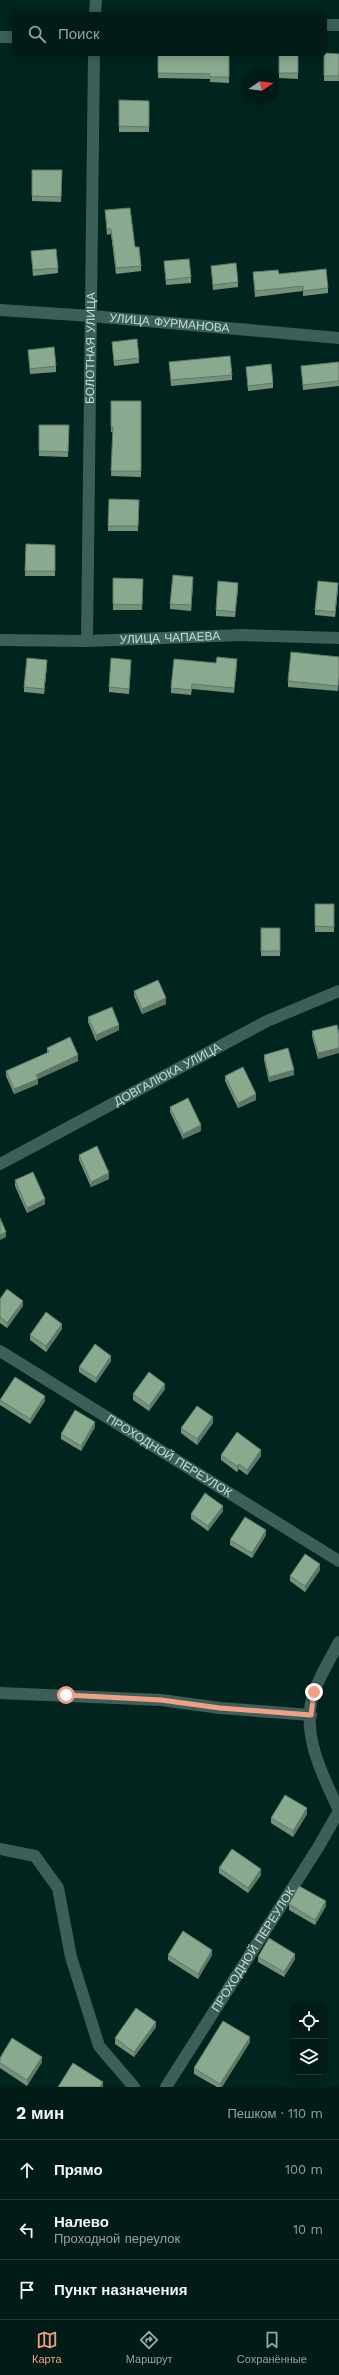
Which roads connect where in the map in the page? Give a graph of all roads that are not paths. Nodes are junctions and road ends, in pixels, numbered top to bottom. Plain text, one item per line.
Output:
1 (96, 0) edge
2 (95, 12) edge
3 (327, 25) edge
4 (339, 25) edge
5 (0, 37) edge
6 (12, 37) edge
7 (94, 56) edge
8 (0, 310) edge
9 (92, 316) junction
10 (339, 338) edge
11 (339, 638) edge
12 (0, 640) edge
13 (87, 641) junction
14 (339, 991) edge
15 (0, 1164) edge
16 (0, 1351) edge
17 (339, 1561) edge
18 (339, 1642) edge
19 (0, 1693) edge
20 (311, 1715) junction
21 (339, 1810) edge
22 (0, 1850) edge
23 (134, 2087) edge
24 (166, 2087) edge

1 - 2 street
3 - 4 street
5 - 6 street
7 - 9 street, БОЛОТНАЯ УЛИЦА
8 - 9 street, УЛИЦА ФУРМАНОВА
9 - 10 street, УЛИЦА ФУРМАНОВА
9 - 13 street, БОЛОТНАЯ УЛИЦА
11 - 13 street, УЛИЦА ЧАПАЕВА
12 - 13 street, УЛИЦА ЧАПАЕВА
14 - 15 street, ДОВГАЛЮКА УЛИЦА
16 - 17 street, ПРОХОДНОЙ ПЕРЕУЛОК
18 - 20 street, ПРОХОДНОЙ ПЕРЕУЛОК
19 - 20 street
20 - 21 street, ПРОХОДНОЙ ПЕРЕУЛОК
21 - 24 street, ПРОХОДНОЙ ПЕРЕУЛОК
22 - 23 street

